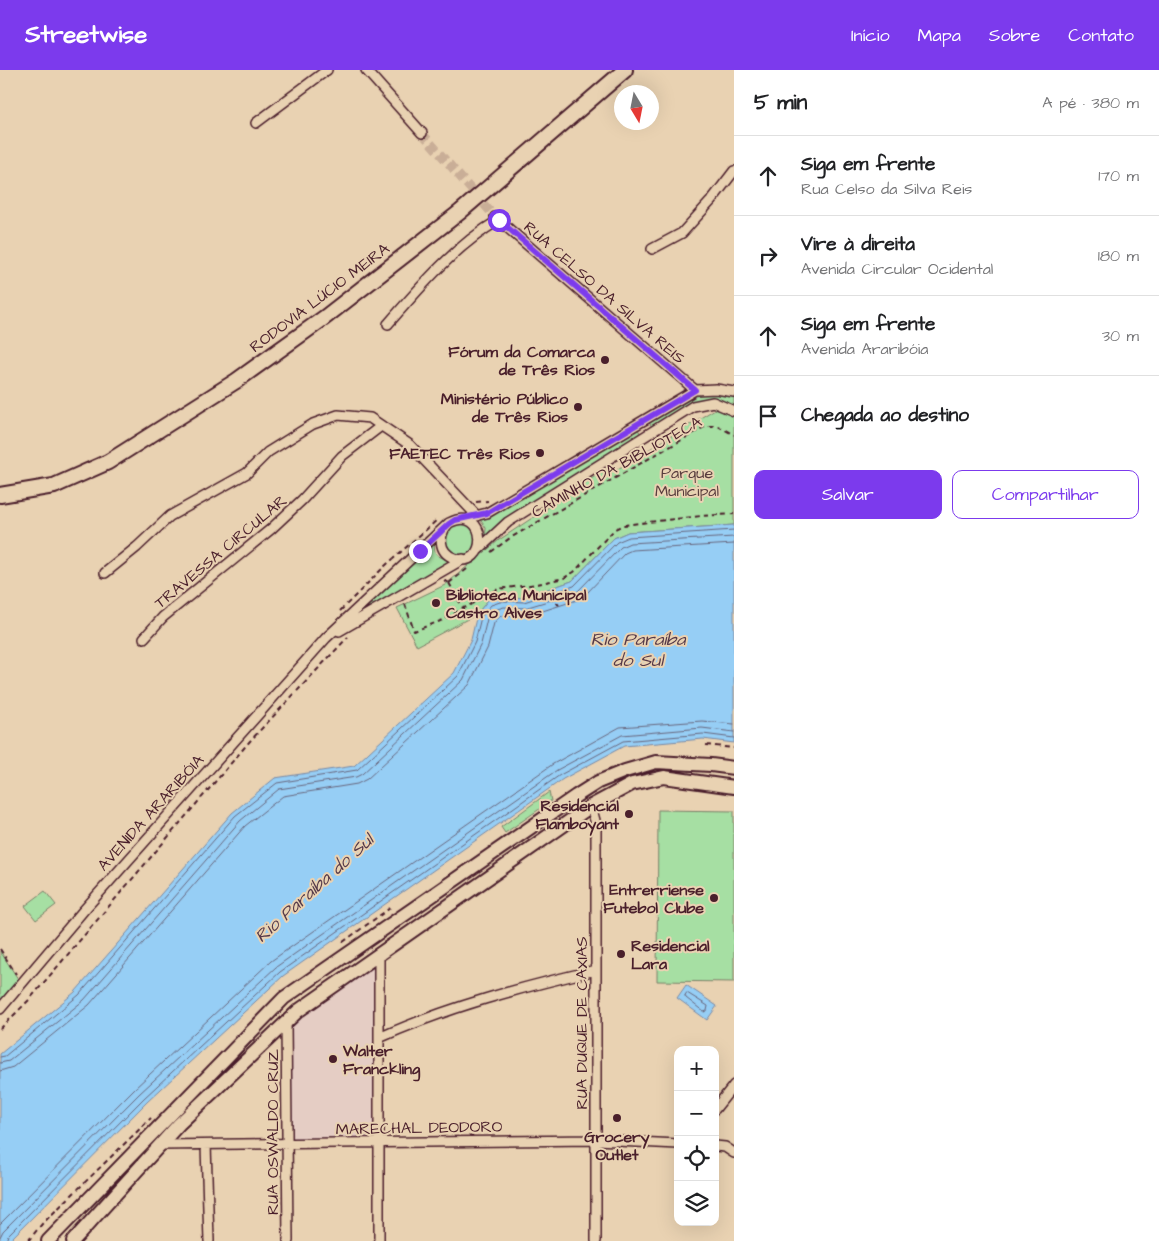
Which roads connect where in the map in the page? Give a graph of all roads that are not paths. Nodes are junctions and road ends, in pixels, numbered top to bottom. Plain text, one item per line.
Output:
1 (327, 70) edge
2 (366, 70) edge
3 (625, 70) edge
4 (256, 123) dead end
5 (422, 133) tunnel mouth
6 (734, 171) edge
7 (652, 249) dead end
8 (388, 324) dead end
9 (695, 390) junction
10 (734, 392) edge
11 (734, 412) edge
12 (641, 422) junction
13 (381, 426) junction
14 (649, 434) junction
15 (0, 495) edge
16 (477, 516) junction
17 (452, 522) junction
18 (474, 554) junction
19 (463, 559) junction
20 (105, 573) dead end
21 (144, 638) dead end
22 (326, 638) junction
23 (734, 768) edge
24 (734, 787) edge
25 (591, 806) junction
26 (378, 956) junction
27 (596, 970) junction
28 (0, 1009) edge
29 (286, 1022) junction
30 (379, 1038) junction
31 (734, 1085) edge
32 (719, 1104) edge
33 (596, 1140) junction
34 (379, 1143) junction
35 (206, 1144) junction
36 (287, 1144) junction
37 (674, 1144) edge
38 (161, 1145) junction
39 (719, 1146) edge
40 (734, 1153) edge
41 (48, 1241) edge
42 (73, 1241) edge
43 (209, 1241) edge
44 (288, 1241) edge
45 (379, 1241) edge
46 (596, 1241) edge

1 - 4 street
2 - 5 street
3 - 15 highway, RODOVIA LÚCIO MEIRA
6 - 7 street
8 - 9 street, RUA CELSO DA SILVA REIS
9 - 10 street
9 - 12 street
11 - 14 street
12 - 14 street
12 - 16 street
13 - 16 street
13 - 20 street
13 - 21 street, TRAVESSA CIRCULAR
14 - 18 street
16 - 17 street
17 - 18 street
17 - 19 street
17 - 22 street, AVENIDA ARARIBÓIA
18 - 19 street
19 - 22 street, AVENIDA ARARIBÓIA
22 - 28 street, AVENIDA ARARIBÓIA
23 - 41 main road
24 - 25 main road
25 - 26 main road
25 - 27 street, RUA DUQUE DE CAXIAS
26 - 29 main road
26 - 30 street
27 - 30 street
27 - 33 street, RUA DUQUE DE CAXIAS
29 - 36 street, RUA OSWALDO CRUZ
29 - 38 main road
30 - 34 street
31 - 32 street
33 - 34 street, MARECHAL DEODORO
33 - 37 street, MARECHAL DEODORO
33 - 46 street, RUA DUQUE DE CAXIAS
34 - 36 street, MARECHAL DEODORO
34 - 45 street
35 - 36 street, MARECHAL DEODORO
35 - 38 street, MARECHAL DEODORO
35 - 43 street
36 - 44 street, RUA OSWALDO CRUZ
38 - 42 main road
39 - 40 street

